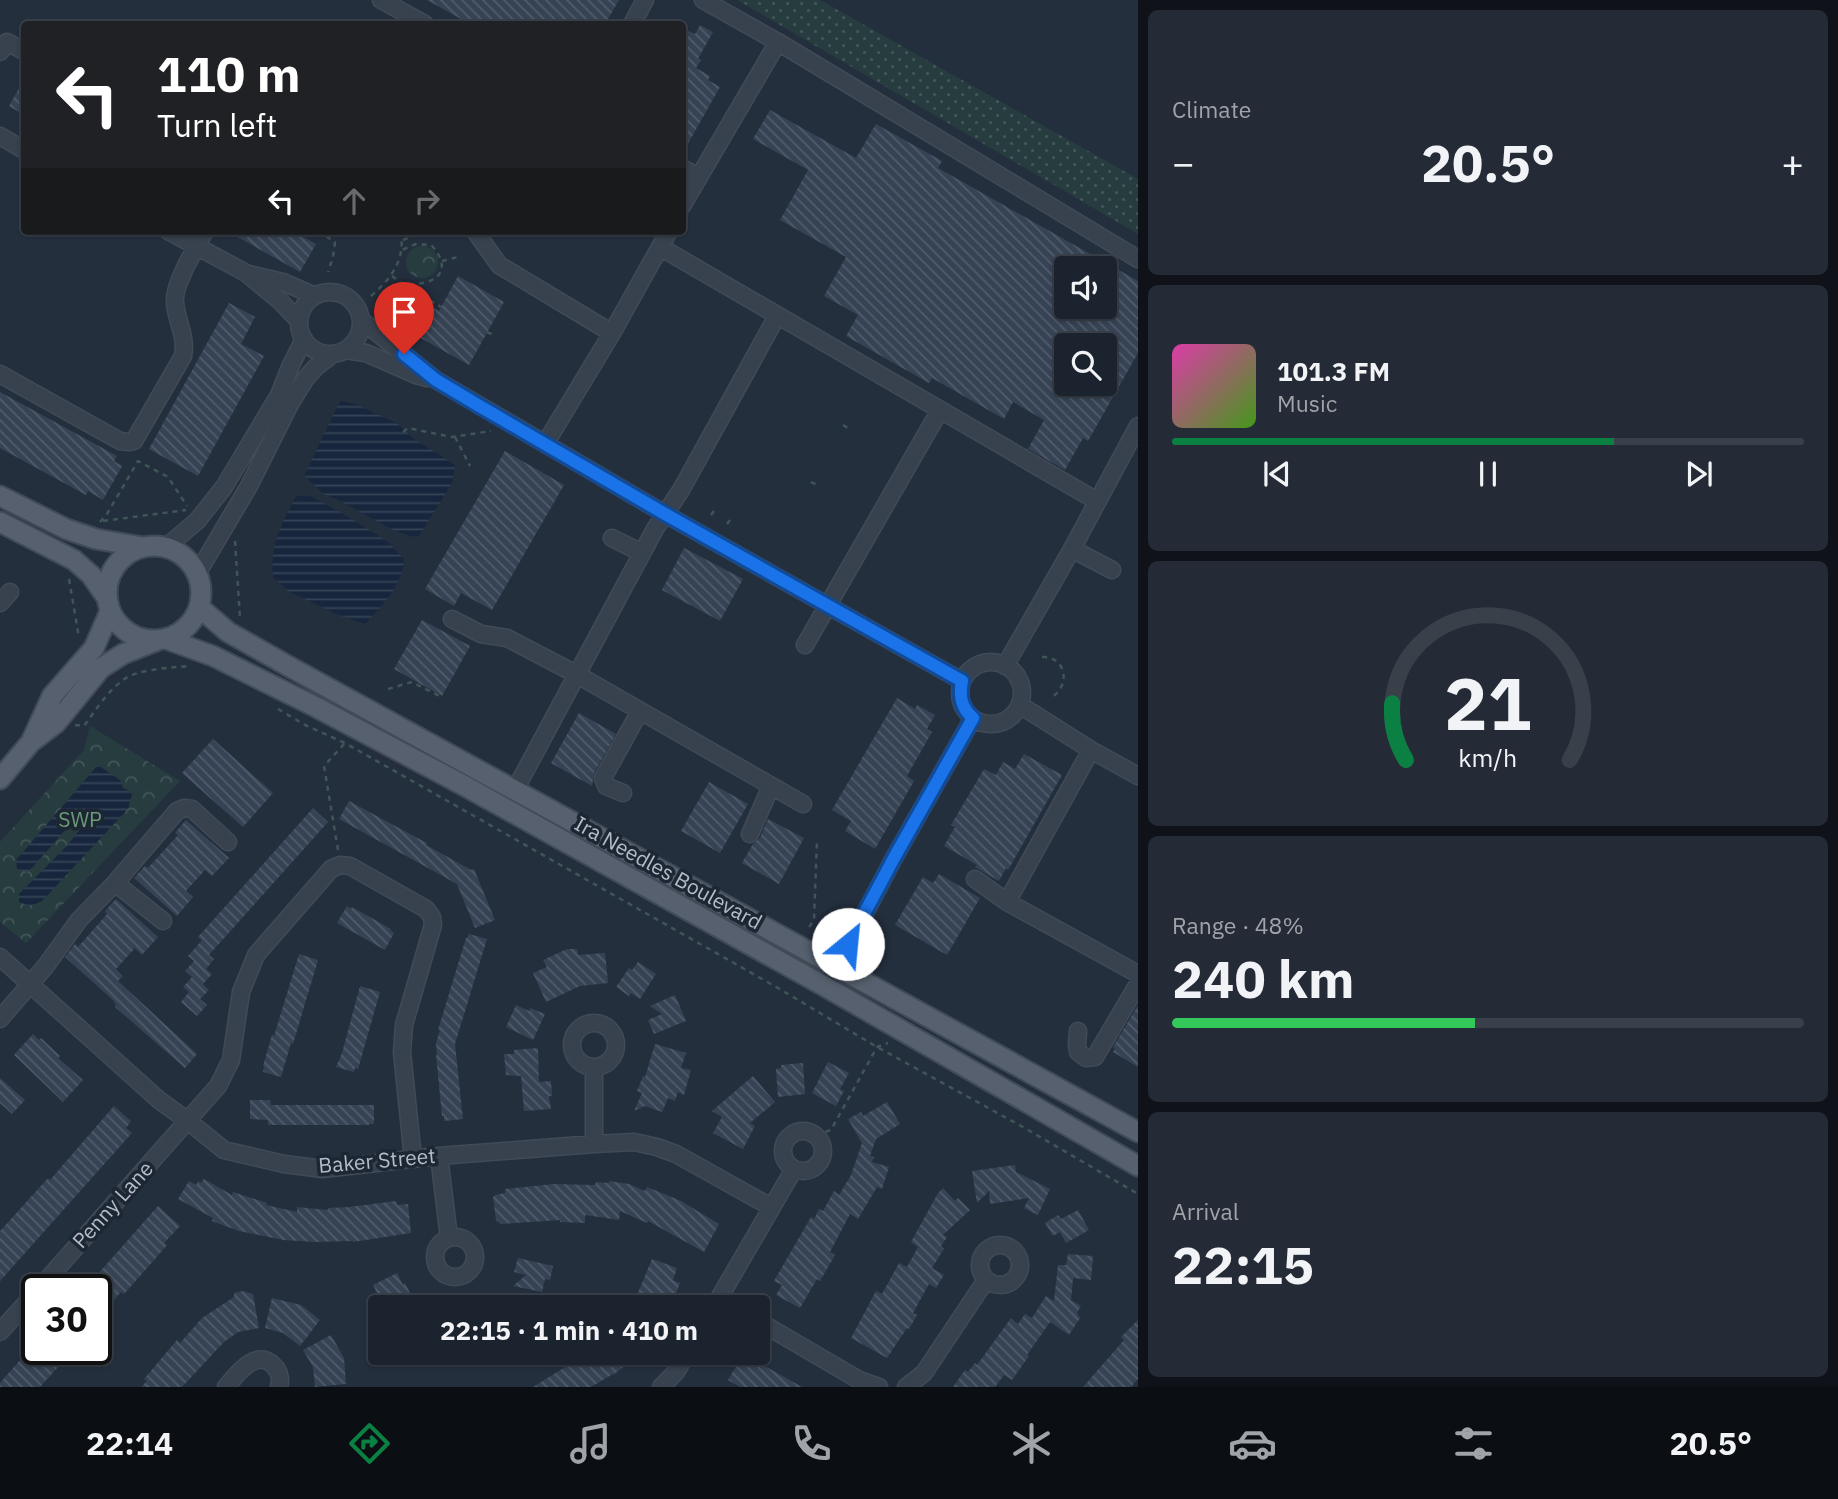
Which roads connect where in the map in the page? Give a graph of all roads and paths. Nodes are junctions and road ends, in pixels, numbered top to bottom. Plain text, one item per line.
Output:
1 (381, 0) edge
2 (645, 0) edge
3 (703, 0) edge
4 (420, 21) edge
5 (634, 21) edge
6 (778, 42) junction
7 (21, 49) edge
8 (0, 52) edge
9 (0, 136) edge
10 (21, 148) edge
11 (686, 170) edge
12 (699, 177) junction
13 (686, 199) edge
14 (175, 235) edge
15 (203, 235) edge
16 (324, 235) edge
17 (332, 235) edge
18 (401, 235) edge
19 (415, 235) edge
20 (478, 235) edge
21 (667, 235) edge
22 (402, 240) junction
23 (334, 242) junction
24 (197, 247) junction
25 (660, 247) junction
26 (402, 250) junction
27 (458, 257) dead end
28 (1138, 259) edge
29 (442, 261) junction
30 (328, 272) dead end
31 (246, 273) junction
32 (392, 275) junction
33 (404, 285) junction
34 (315, 296) junction
35 (372, 296) dead end
36 (441, 306) dead end
37 (777, 316) junction
38 (361, 320) junction
39 (299, 321) junction
40 (487, 332) dead end
41 (612, 333) junction
42 (495, 336) dead end
43 (304, 339) junction
44 (339, 352) junction
45 (0, 374) edge
46 (436, 380) junction
47 (940, 410) junction
48 (843, 425) dead end
49 (1138, 426) edge
50 (851, 430) dead end
51 (490, 431) dead end
52 (402, 432) dead end
53 (456, 437) junction
54 (545, 444) junction
55 (1132, 450) edge
56 (470, 466) dead end
57 (811, 482) dead end
58 (819, 486) dead end
59 (0, 496) edge
60 (1097, 501) junction
61 (716, 508) dead end
62 (665, 514) junction
63 (711, 515) dead end
64 (732, 517) dead end
65 (0, 522) edge
66 (100, 522) joint
67 (727, 524) dead end
68 (612, 538) dead end
69 (234, 541) dead end
70 (143, 547) junction
71 (166, 547) junction
72 (1072, 549) junction
73 (642, 554) junction
74 (1112, 570) dead end
75 (197, 574) junction
76 (69, 575) dead end
77 (108, 604) junction
78 (828, 605) junction
79 (199, 607) junction
80 (452, 619) dead end
81 (240, 621) dead end
82 (79, 639) dead end
83 (161, 639) junction
84 (805, 645) dead end
85 (1042, 657) dead end
86 (189, 666) dead end
87 (1005, 666) junction
88 (576, 674) junction
89 (962, 681) junction
90 (388, 689) dead end
91 (1052, 697) dead end
92 (443, 698) dead end
93 (1020, 705) junction
94 (275, 707) dead end
95 (640, 711) junction
96 (973, 718) junction
97 (84, 726) dead end
98 (32, 742) junction
99 (345, 743) junction
100 (1091, 750) junction
101 (1138, 776) edge
102 (0, 779) edge
103 (771, 786) junction
104 (516, 790) junction
105 (623, 793) dead end
106 (803, 804) dead end
107 (750, 834) dead end
108 (817, 839) dead end
109 (228, 842) dead end
110 (340, 865) junction
111 (975, 879) dead end
112 (115, 883) junction
113 (1007, 902) junction
114 (163, 921) dead end
115 (809, 928) dead end
116 (0, 957) edge
117 (837, 965) junction
118 (1138, 974) edge
119 (1138, 984) edge
120 (31, 985) junction
121 (826, 987) junction
122 (0, 1019) edge
123 (1078, 1031) dead end
124 (910, 1035) junction
125 (877, 1047) junction
126 (594, 1067) dead end
127 (188, 1121) junction
128 (1138, 1132) edge
129 (816, 1135) junction
130 (594, 1144) junction
131 (439, 1156) junction
132 (413, 1159) junction
133 (1138, 1166) edge
134 (794, 1169) junction
135 (1138, 1194) edge
136 (771, 1207) junction
137 (449, 1238) dead end
138 (51, 1274) edge
139 (986, 1279) dead end
140 (721, 1295) edge
141 (21, 1308) edge
142 (770, 1328) edge
143 (0, 1332) edge
144 (680, 1365) edge
145 (226, 1387) edge
146 (279, 1387) edge
147 (661, 1387) edge
148 (880, 1387) edge
149 (906, 1387) edge

1 - 4 street
2 - 5 street
3 - 6 street
6 - 12 street
6 - 28 street
7 - 8 street
9 - 10 street
11 - 12 street
12 - 13 street
14 - 24 street
15 - 24 street
16 - 23 path
17 - 23 path
18 - 22 path
19 - 22 path
20 - 41 street
21 - 25 street
22 - 26 path
23 - 30 path
24 - 31 street
24 - 45 street
25 - 37 street
25 - 41 street
26 - 29 path
26 - 32 path
27 - 29 path
29 - 33 path
31 - 34 street
31 - 39 street
32 - 33 path
32 - 35 path
33 - 36 path
34 - 38 street
34 - 39 street
37 - 47 street
37 - 62 street
38 - 44 street
38 - 46 street
39 - 43 street
40 - 42 path
41 - 54 street
43 - 44 street
43 - 71 street
44 - 46 street
44 - 75 street
46 - 54 street
47 - 60 street
47 - 78 street
48 - 50 path
49 - 55 street
51 - 53 path
52 - 53 path
53 - 56 path
54 - 62 street
55 - 60 street
57 - 58 path
59 - 70 main road
60 - 72 street
61 - 63 path
62 - 73 street
62 - 78 street
64 - 67 path
65 - 77 main road
66 - 66 path
68 - 73 street
69 - 81 path
70 - 71 main road
70 - 77 main road
71 - 75 main road
72 - 74 street
72 - 87 street
73 - 88 street
75 - 79 main road
76 - 82 path
77 - 83 main road
77 - 98 main road
78 - 84 street
78 - 89 street
79 - 83 main road
79 - 104 main road, Ira Needles Boulevard
80 - 88 street
83 - 98 main road
83 - 121 main road, Ira Needles Boulevard
85 - 91 path
86 - 97 path
87 - 89 street
87 - 93 street
88 - 95 street
88 - 104 street
89 - 96 street
90 - 92 path
93 - 96 street
93 - 100 street
94 - 99 path
95 - 103 street
95 - 105 street
96 - 117 street
98 - 102 main road
99 - 110 path
99 - 125 path
100 - 101 street
100 - 113 street
103 - 106 street
103 - 107 street
104 - 117 main road, Ira Needles Boulevard
108 - 115 path
109 - 112 street
110 - 127 street, Penny Lane
110 - 132 street
111 - 113 street
112 - 114 street
112 - 120 street
113 - 118 street
116 - 120 street, Baker Street
117 - 121 street
117 - 128 main road, Ira Needles Boulevard
119 - 123 street
120 - 122 street
120 - 127 street, Baker Street
121 - 124 main road, Ira Needles Boulevard
124 - 125 path
124 - 133 main road, Ira Needles Boulevard
125 - 129 path
125 - 135 path
126 - 130 street
127 - 132 street, Baker Street
127 - 138 street, Penny Lane
129 - 134 street
129 - 134 street
130 - 131 street, Baker Street
130 - 136 street, Baker Street
131 - 132 street, Baker Street
131 - 137 street
134 - 136 street
136 - 140 street
139 - 149 street
141 - 143 street, Penny Lane
142 - 148 street
144 - 147 street
145 - 146 street

